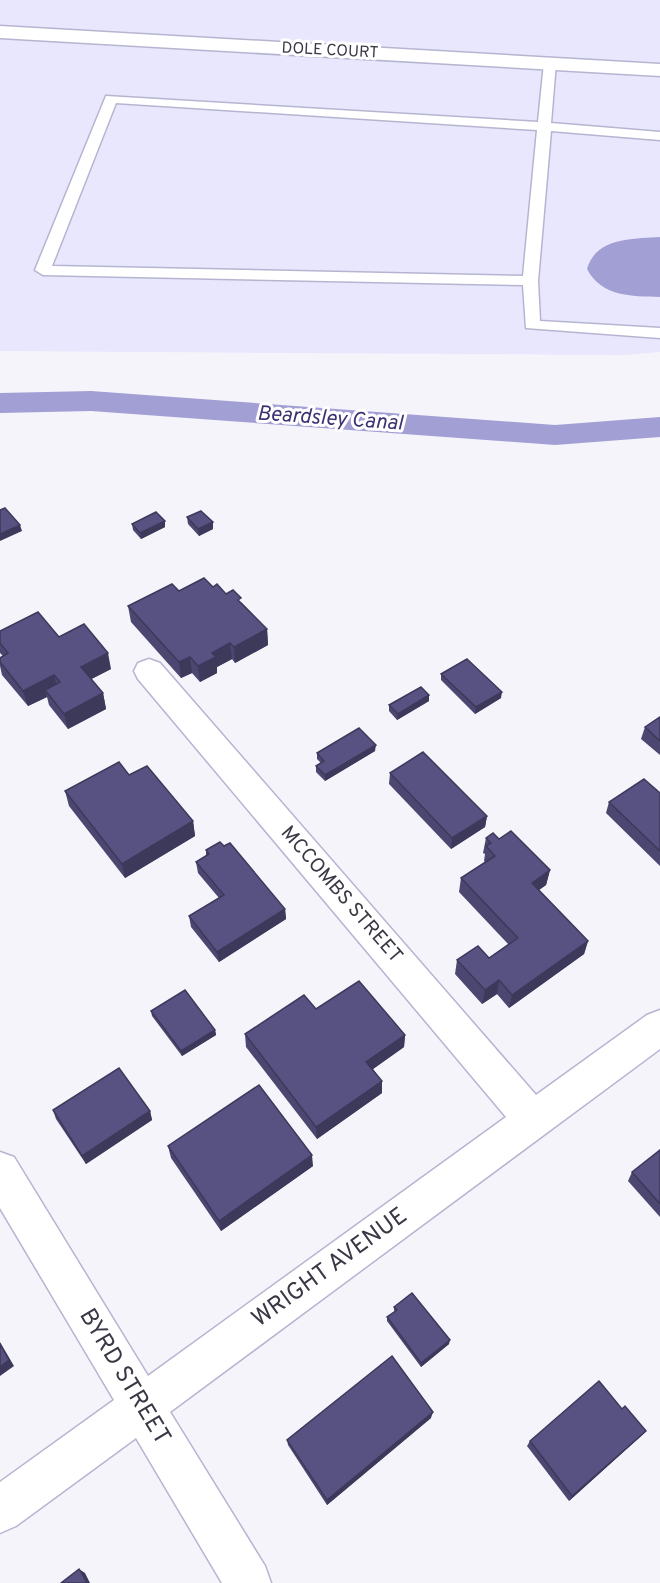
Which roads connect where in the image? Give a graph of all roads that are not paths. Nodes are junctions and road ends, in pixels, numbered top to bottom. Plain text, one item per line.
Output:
1 (0, 32) edge
2 (550, 63) junction
3 (660, 70) edge
4 (544, 126) junction
5 (660, 136) edge
6 (530, 281) junction
7 (660, 333) edge
8 (149, 671) dead end
9 (660, 1027) edge
10 (533, 1120) junction
11 (0, 1171) edge
12 (141, 1406) junction
13 (0, 1510) edge
14 (248, 1583) edge

1 - 2 street, DOLE COURT
2 - 3 street, DOLE COURT
2 - 4 lane
4 - 5 lane
4 - 6 lane
4 - 6 lane
6 - 7 lane
8 - 10 street, MCCOMBS STREET
9 - 10 street, WRIGHT AVENUE
10 - 12 street, WRIGHT AVENUE
11 - 12 street, BYRD STREET
12 - 13 street, WRIGHT AVENUE
12 - 14 street, BYRD STREET

